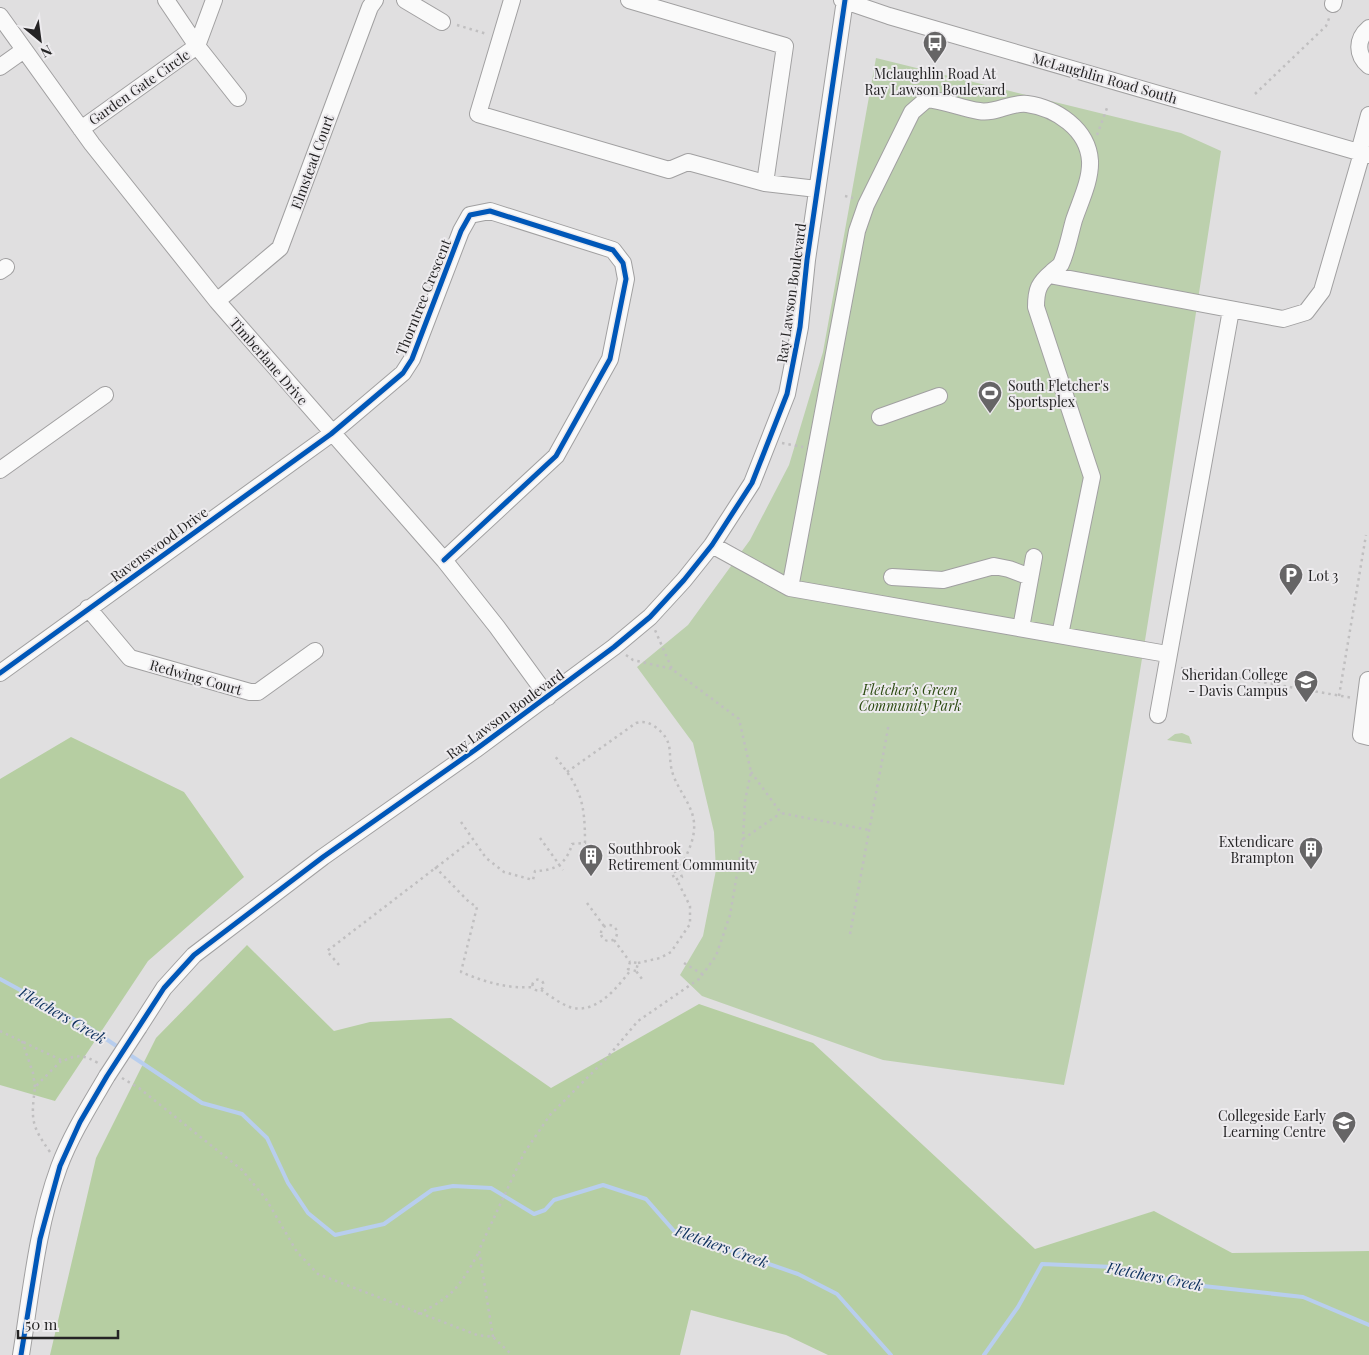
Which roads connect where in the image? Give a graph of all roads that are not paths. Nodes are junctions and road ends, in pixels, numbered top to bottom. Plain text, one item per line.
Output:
1 (166, 0) edge
2 (214, 0) edge
3 (375, 0) edge
4 (405, 0) edge
5 (512, 0) edge
6 (629, 0) edge
7 (844, 0) edge
8 (0, 16) edge
9 (442, 22) road end
10 (1369, 28) edge
11 (198, 46) junction
12 (24, 50) junction
13 (1369, 66) edge
14 (0, 67) edge
15 (238, 98) dead end
16 (1369, 115) edge
17 (81, 129) junction
18 (1364, 153) edge
19 (765, 183) junction
20 (817, 189) junction
21 (1048, 275) junction
22 (217, 301) junction
23 (1231, 310) junction
24 (105, 395) dead end
25 (939, 396) dead end
26 (880, 417) dead end
27 (332, 434) junction
28 (0, 470) edge
29 (712, 545) junction
30 (1034, 557) dead end
31 (444, 560) junction
32 (892, 577) dead end
33 (1030, 577) junction
34 (790, 588) junction
35 (88, 608) junction
36 (1020, 628) junction
37 (1060, 635) junction
38 (315, 652) dead end
39 (1171, 661) junction
40 (0, 673) edge
41 (1368, 680) edge
42 (548, 697) junction
43 (1158, 715) dead end
44 (1369, 737) edge
45 (21, 1355) edge

1 - 11 street, Garden Gate Circle
2 - 11 street, Garden Gate Circle
3 - 22 street, Elmstead Court
4 - 9 street
5 - 19 street
6 - 19 street
7 - 18 street, McLaughlin Road South
7 - 20 street, Ray Lawson Boulevard
8 - 12 street, Timberlane Drive
10 - 13 street
11 - 15 street, Garden Gate Circle
11 - 17 street, Garden Gate Circle
12 - 14 street
12 - 17 street, Timberlane Drive
16 - 18 street
17 - 22 street, Timberlane Drive
18 - 23 street
19 - 20 street
20 - 29 street, Ray Lawson Boulevard
21 - 23 street
21 - 34 street
21 - 37 street
22 - 27 street, Timberlane Drive
23 - 39 street
24 - 28 street
25 - 26 street
27 - 31 street, Timberlane Drive
27 - 31 street, Thorntree Crescent
27 - 35 street, Ravenswood Drive
29 - 34 street
29 - 42 street, Ray Lawson Boulevard
30 - 33 street
31 - 42 street, Timberlane Drive
32 - 33 street
33 - 36 street
34 - 36 street
35 - 38 street, Redwing Court
35 - 40 street, Ravenswood Drive
36 - 37 street
37 - 39 street
39 - 43 street
41 - 44 street
42 - 45 street, Ray Lawson Boulevard, bridge

